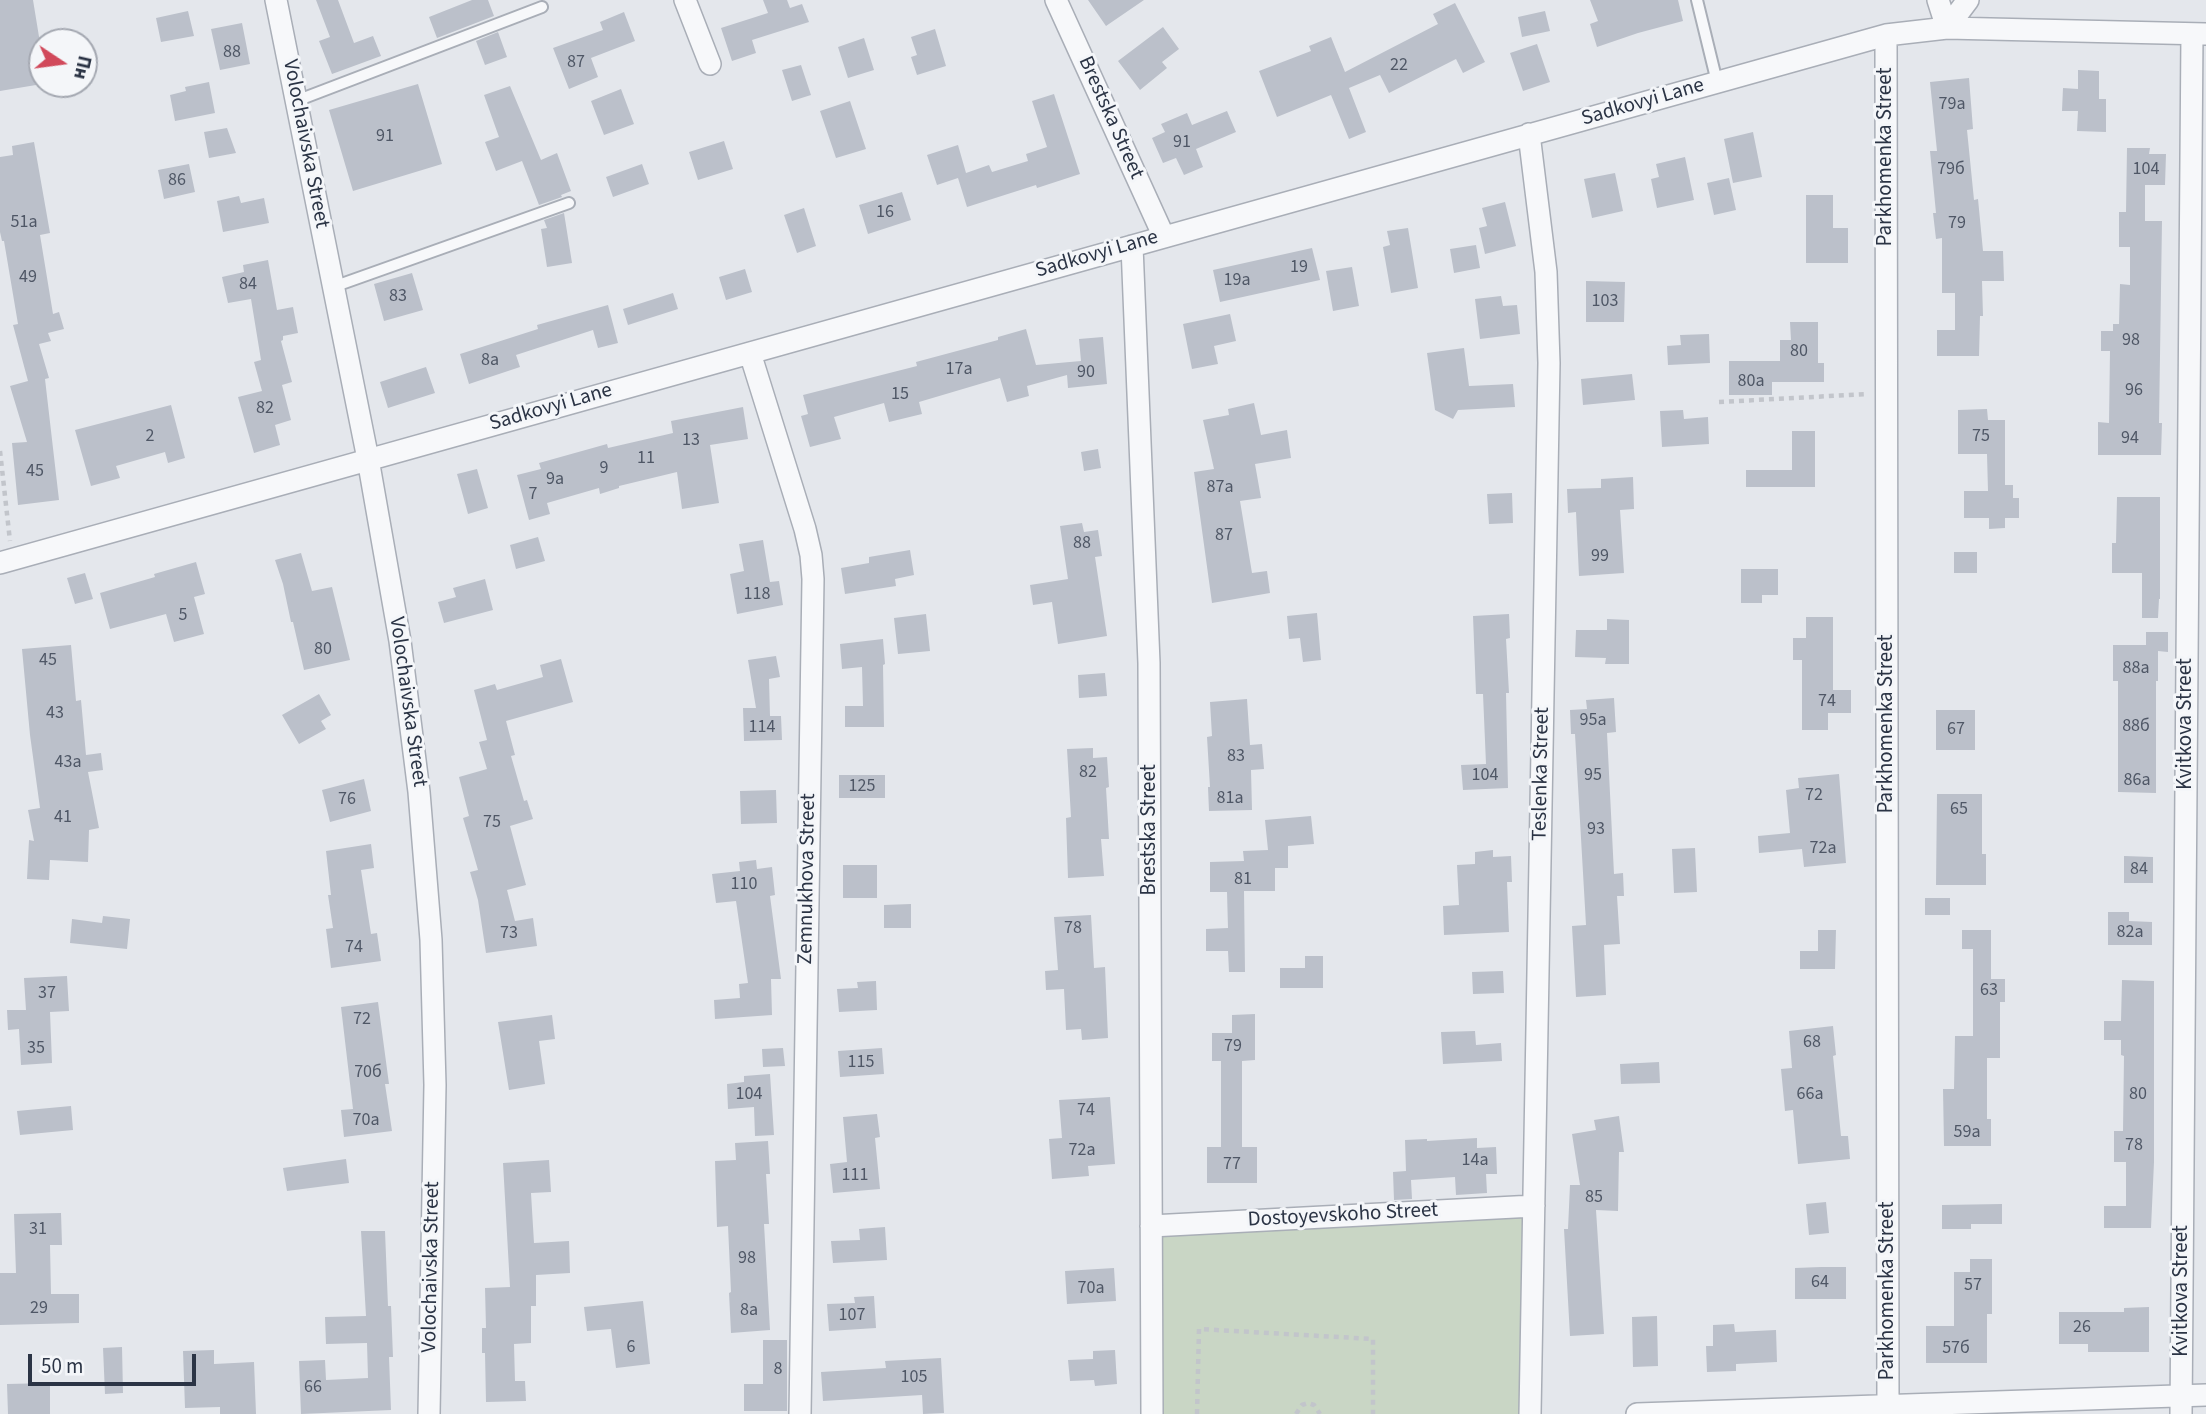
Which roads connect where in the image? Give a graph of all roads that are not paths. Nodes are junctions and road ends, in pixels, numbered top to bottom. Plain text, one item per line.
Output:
1 (276, 0) edge
2 (685, 0) edge
3 (1056, 0) edge
4 (1697, 0) edge
5 (1938, 0) edge
6 (1968, 0) edge
7 (542, 7) dead end
8 (1947, 28) junction
9 (2199, 34) edge
10 (1886, 35) junction
11 (710, 64) dead end
12 (1717, 82) junction
13 (296, 101) junction
14 (1530, 134) junction
15 (569, 203) dead end
16 (1164, 237) junction
17 (1132, 246) junction
18 (334, 287) junction
19 (750, 353) junction
20 (368, 459) junction
21 (0, 563) edge
22 (1534, 1206) junction
23 (1151, 1226) junction
24 (2206, 1395) edge
25 (2181, 1405) edge
26 (1888, 1410) edge
27 (429, 1414) edge
28 (800, 1414) edge
29 (1152, 1414) edge
30 (1530, 1414) edge
31 (1637, 1414) edge

1 - 13 street, Volochaivska Street
2 - 11 street
3 - 16 street, Brestska Street
4 - 12 lane
5 - 8 street
6 - 8 street
7 - 13 lane
8 - 9 street, Sadkovyi Lane
8 - 10 street, Sadkovyi Lane
9 - 25 street, Kvitkova Street
10 - 12 street, Sadkovyi Lane
10 - 26 street, Parkhomenka Street
12 - 14 street, Sadkovyi Lane
13 - 18 street, Volochaivska Street
14 - 16 street, Sadkovyi Lane
14 - 22 street, Teslenka Street
15 - 18 lane
16 - 17 street, Sadkovyi Lane
17 - 19 street, Sadkovyi Lane
17 - 23 street, Brestska Street
18 - 20 street, Volochaivska Street
19 - 20 street, Sadkovyi Lane
19 - 28 street, Zemnukhova Street
20 - 21 street, Sadkovyi Lane
20 - 27 street, Volochaivska Street
22 - 23 street, Dostoyevskoho Street
22 - 30 street, Teslenka Street
23 - 29 street, Brestska Street
24 - 25 street
25 - 26 street
26 - 31 street

